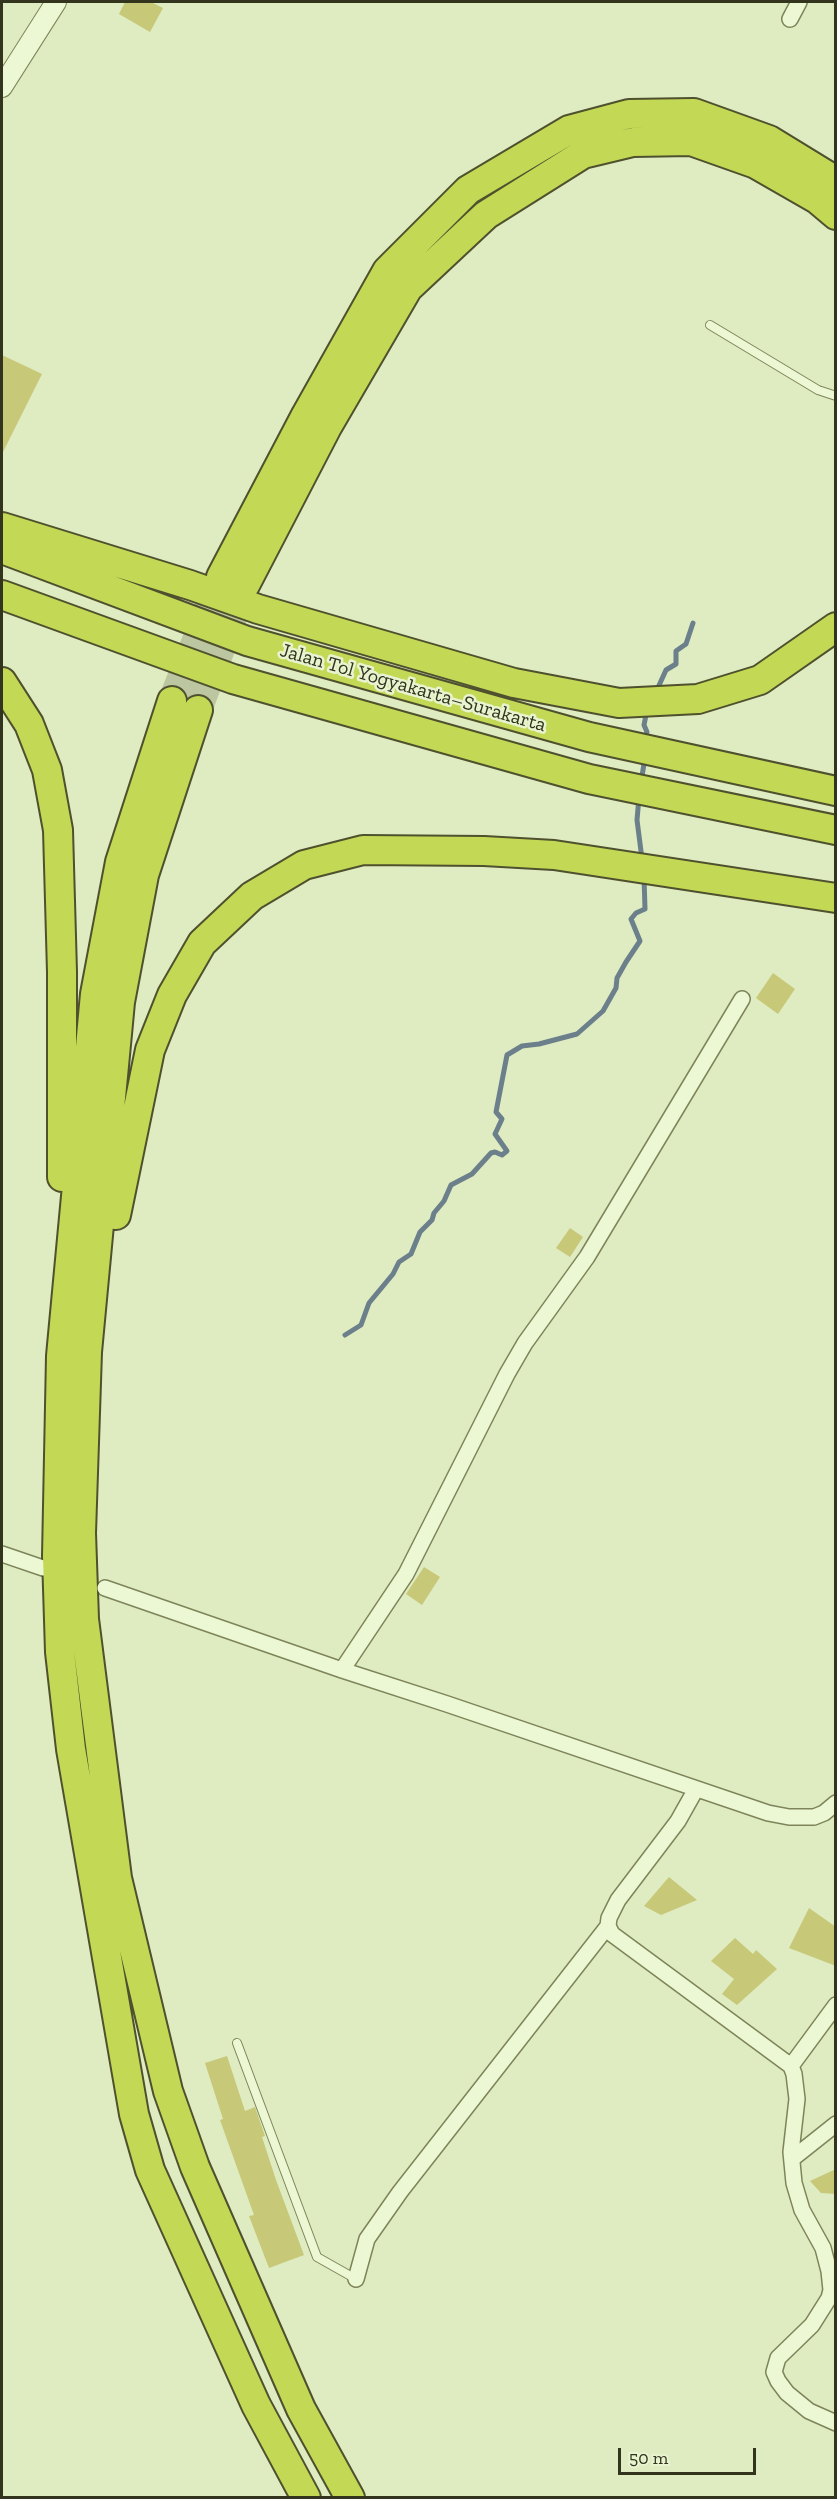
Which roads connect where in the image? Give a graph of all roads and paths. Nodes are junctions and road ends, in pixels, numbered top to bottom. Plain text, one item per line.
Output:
1 (56, 2) edge
2 (799, 2) edge
3 (790, 19) dead end
4 (2, 87) edge
5 (836, 182) edge
6 (836, 215) edge
7 (710, 325) dead end
8 (836, 396) edge
9 (2, 526) edge
10 (2, 549) edge
11 (2, 595) edge
12 (836, 627) edge
13 (2, 682) edge
14 (185, 706) tunnel mouth
15 (836, 791) edge
16 (836, 830) edge
17 (836, 898) edge
18 (742, 999) dead end
19 (74, 1354) junction
20 (2, 1554) edge
21 (43, 1568) dead end
22 (105, 1588) dead end
23 (342, 1670) junction
24 (696, 1789) junction
25 (836, 1803) edge
26 (608, 1926) junction
27 (836, 2005) edge
28 (237, 2043) dead end
29 (791, 2067) junction
30 (836, 2124) edge
31 (792, 2159) junction
32 (356, 2279) joint
33 (836, 2423) edge
34 (306, 2498) edge
35 (350, 2498) edge

1 - 4 street
2 - 3 street
5 - 6 highway
7 - 8 lane
9 - 12 highway
10 - 15 highway, Jalan Tol Yogyakarta–Surakarta
11 - 16 highway, Jalan Tol Yogyakarta–Surakarta
13 - 19 highway
14 - 19 highway
17 - 19 highway
18 - 23 street
19 - 34 highway
19 - 35 highway
20 - 21 street
22 - 23 street
23 - 24 street
24 - 25 street
24 - 26 street
26 - 29 street
26 - 32 street
27 - 29 street
28 - 32 lane
29 - 31 street
30 - 31 street
31 - 33 street

